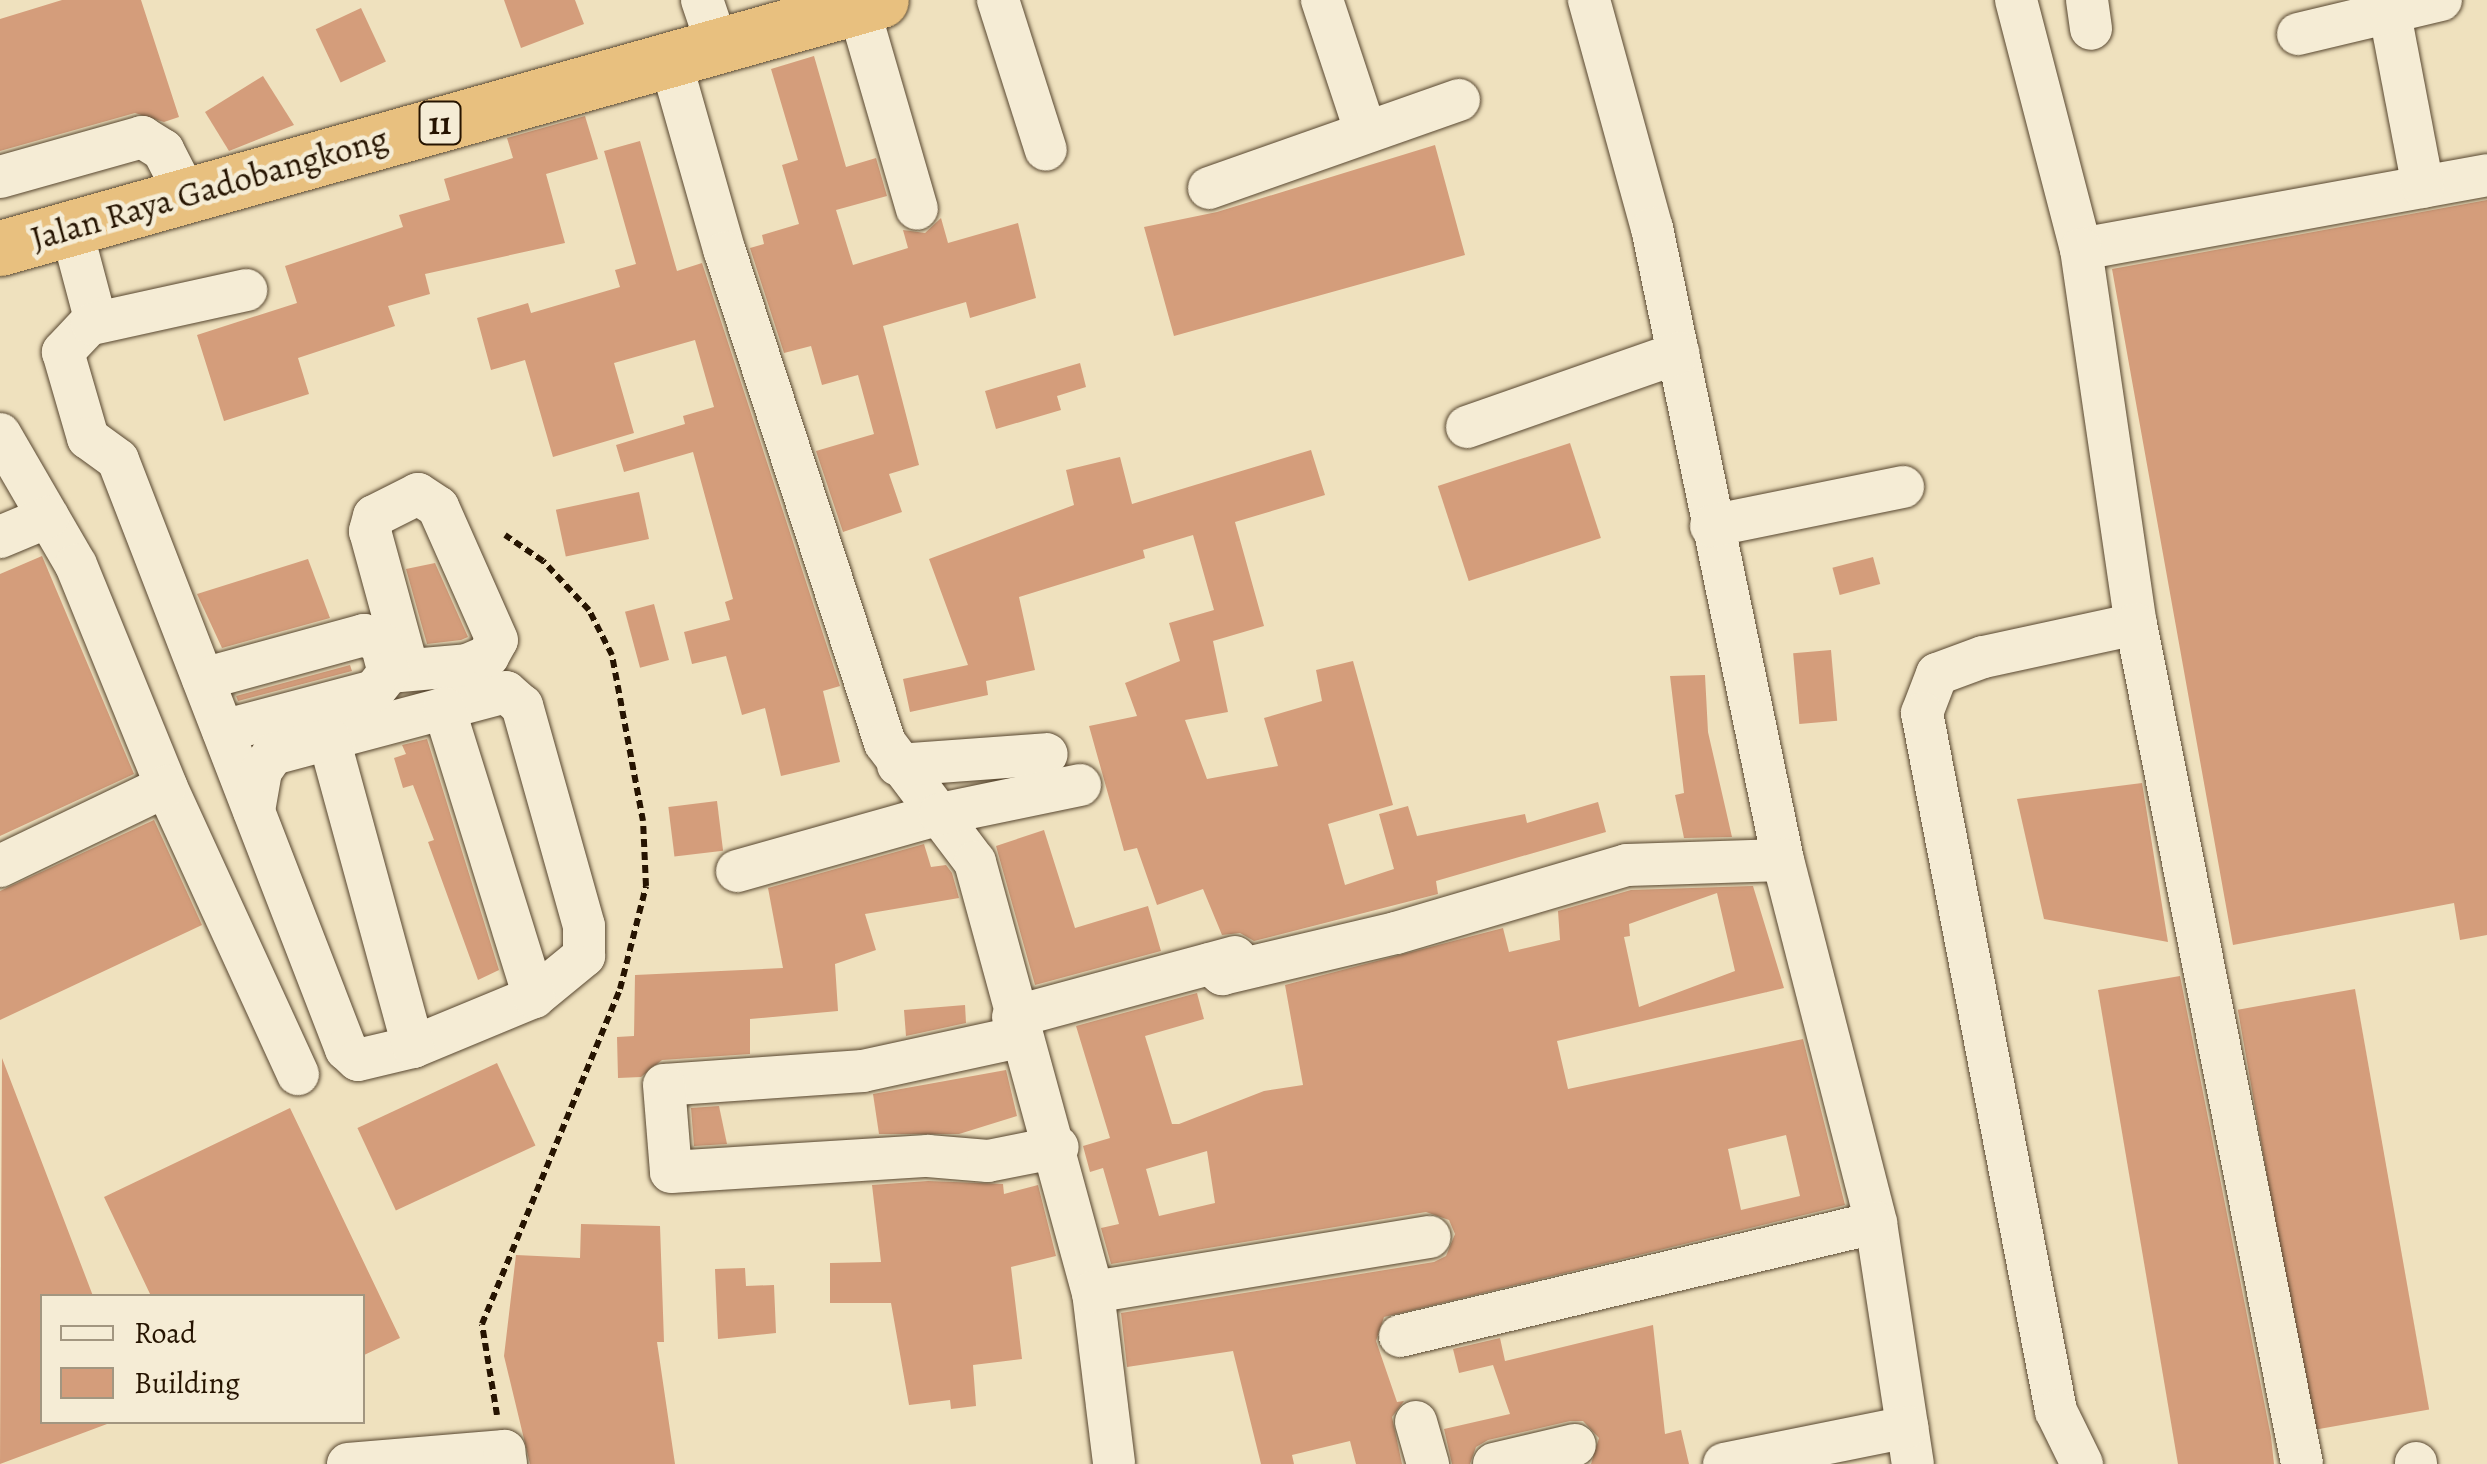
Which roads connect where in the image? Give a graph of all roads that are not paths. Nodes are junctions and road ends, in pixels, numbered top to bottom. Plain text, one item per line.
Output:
1 (998, 0) edge
2 (1322, 0) edge
3 (1589, 0) edge
4 (2016, 0) edge
5 (2441, 0) edge
6 (869, 3) edge
7 (2390, 14) junction
8 (696, 33) edge
9 (2298, 34) dead end
10 (1459, 100) dead end
11 (1365, 130) junction
12 (1046, 150) dead end
13 (2487, 176) edge
14 (0, 177) edge
15 (2423, 187) junction
16 (1209, 188) dead end
17 (186, 195) junction
18 (917, 209) dead end
19 (71, 228) junction
20 (0, 248) edge
21 (2081, 249) junction
22 (246, 290) dead end
23 (92, 324) junction
24 (1678, 353) junction
25 (1467, 427) dead end
26 (0, 434) edge
27 (1903, 487) dead end
28 (48, 517) junction
29 (1712, 526) junction
30 (0, 537) edge
31 (2136, 624) junction
32 (203, 679) junction
33 (444, 708) junction
34 (223, 731) junction
35 (329, 739) junction
36 (1047, 754) dead end
37 (898, 765) junction
38 (166, 786) junction
39 (1080, 786) dead end
40 (254, 811) junction
41 (940, 814) junction
42 (1783, 860) junction
43 (0, 866) edge
44 (737, 871) dead end
45 (1259, 950) dead end
46 (1210, 964) junction
47 (534, 997) junction
48 (1016, 1028) junction
49 (413, 1047) junction
50 (298, 1074) dead end
51 (1058, 1147) junction
52 (1876, 1223) junction
53 (1430, 1238) dead end
54 (1093, 1292) junction
55 (1400, 1336) dead end
56 (1416, 1422) dead end
57 (1575, 1445) dead end
58 (1910, 1445) edge
59 (348, 1464) edge
60 (506, 1464) edge
61 (1114, 1464) edge
62 (1428, 1464) edge
63 (1494, 1464) edge
64 (1724, 1464) edge
65 (2082, 1464) edge
66 (2302, 1464) edge

1 - 12 street
2 - 11 street
3 - 24 street
4 - 21 street
5 - 7 street
6 - 8 highway, Jalan Raya Gadobangkong / 11
6 - 18 street
7 - 9 street
7 - 15 street
8 - 17 highway, Jalan Raya Gadobangkong / 11
8 - 37 street
10 - 11 street
11 - 16 street
13 - 15 street
14 - 17 street
15 - 21 street
17 - 19 highway, Jalan Raya Gadobangkong / 11
19 - 20 highway, Jalan Raya Gadobangkong / 11
19 - 23 street
21 - 31 street
22 - 23 street
23 - 32 street
24 - 25 street
24 - 29 street
26 - 28 street
27 - 29 street
28 - 30 street
28 - 38 street
29 - 42 street
31 - 65 street
31 - 66 street
32 - 34 street
32 - 34 street
33 - 35 street
33 - 47 street
33 - 47 street
34 - 40 street
35 - 40 street
35 - 49 street
36 - 37 street
37 - 41 street
38 - 43 street
38 - 50 street
39 - 41 street
40 - 49 street
41 - 44 street
41 - 48 street
42 - 46 street
42 - 52 street
45 - 46 street
46 - 48 street
47 - 49 street
48 - 51 street
48 - 51 street
51 - 54 street
52 - 55 street
52 - 58 street
53 - 54 street
54 - 61 street
56 - 62 street
57 - 63 street
58 - 64 street
59 - 60 street

